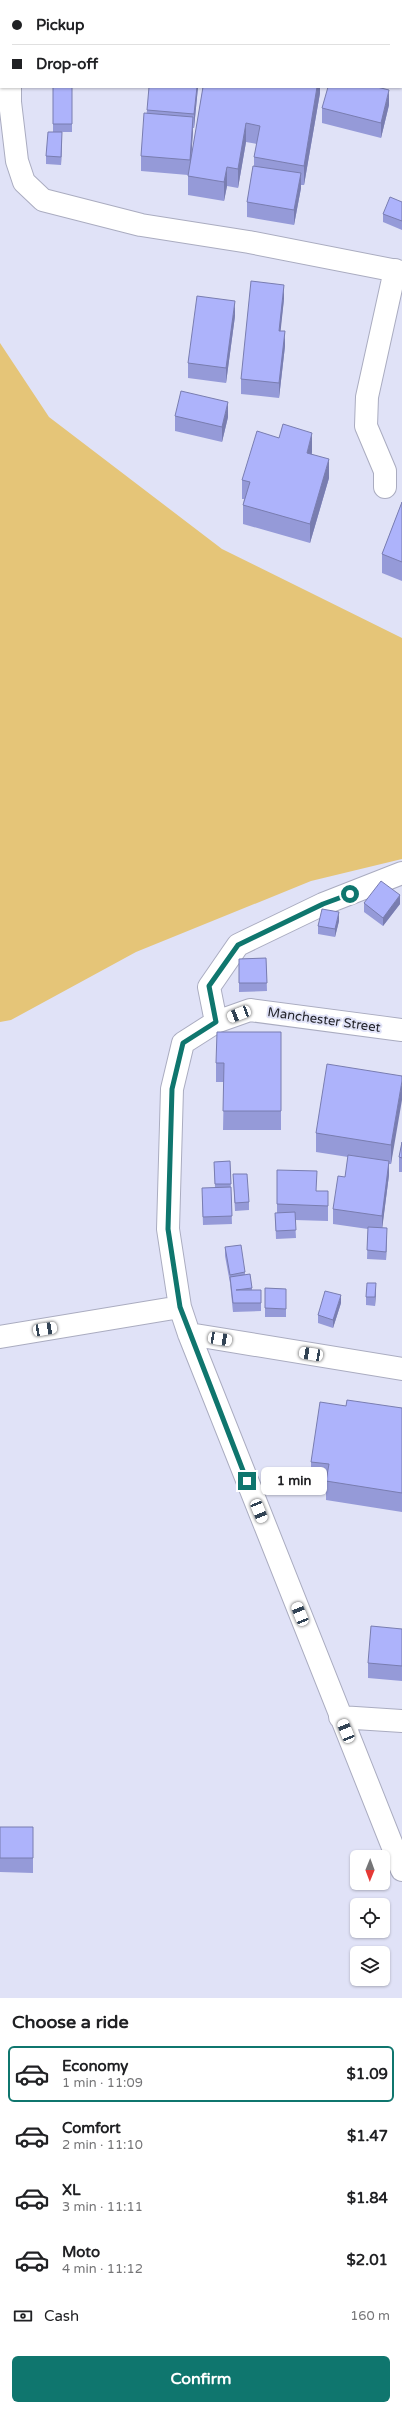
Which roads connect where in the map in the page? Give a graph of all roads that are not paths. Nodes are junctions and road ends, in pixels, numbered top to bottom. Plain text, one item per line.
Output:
1 (10, 88) edge
2 (399, 271) edge
3 (385, 487) dead end
4 (402, 873) edge
5 (216, 1022) junction
6 (402, 1030) edge
7 (180, 1307) junction
8 (189, 1334) junction
9 (0, 1337) edge
10 (402, 1369) edge
11 (340, 1717) junction
12 (402, 1721) edge
13 (402, 1870) edge

1 - 2 street
2 - 3 street
4 - 5 street
5 - 6 street, Manchester Street
5 - 7 street, Manchester Street
7 - 8 street
7 - 9 street
8 - 10 street
8 - 11 street
11 - 12 street
11 - 13 street

